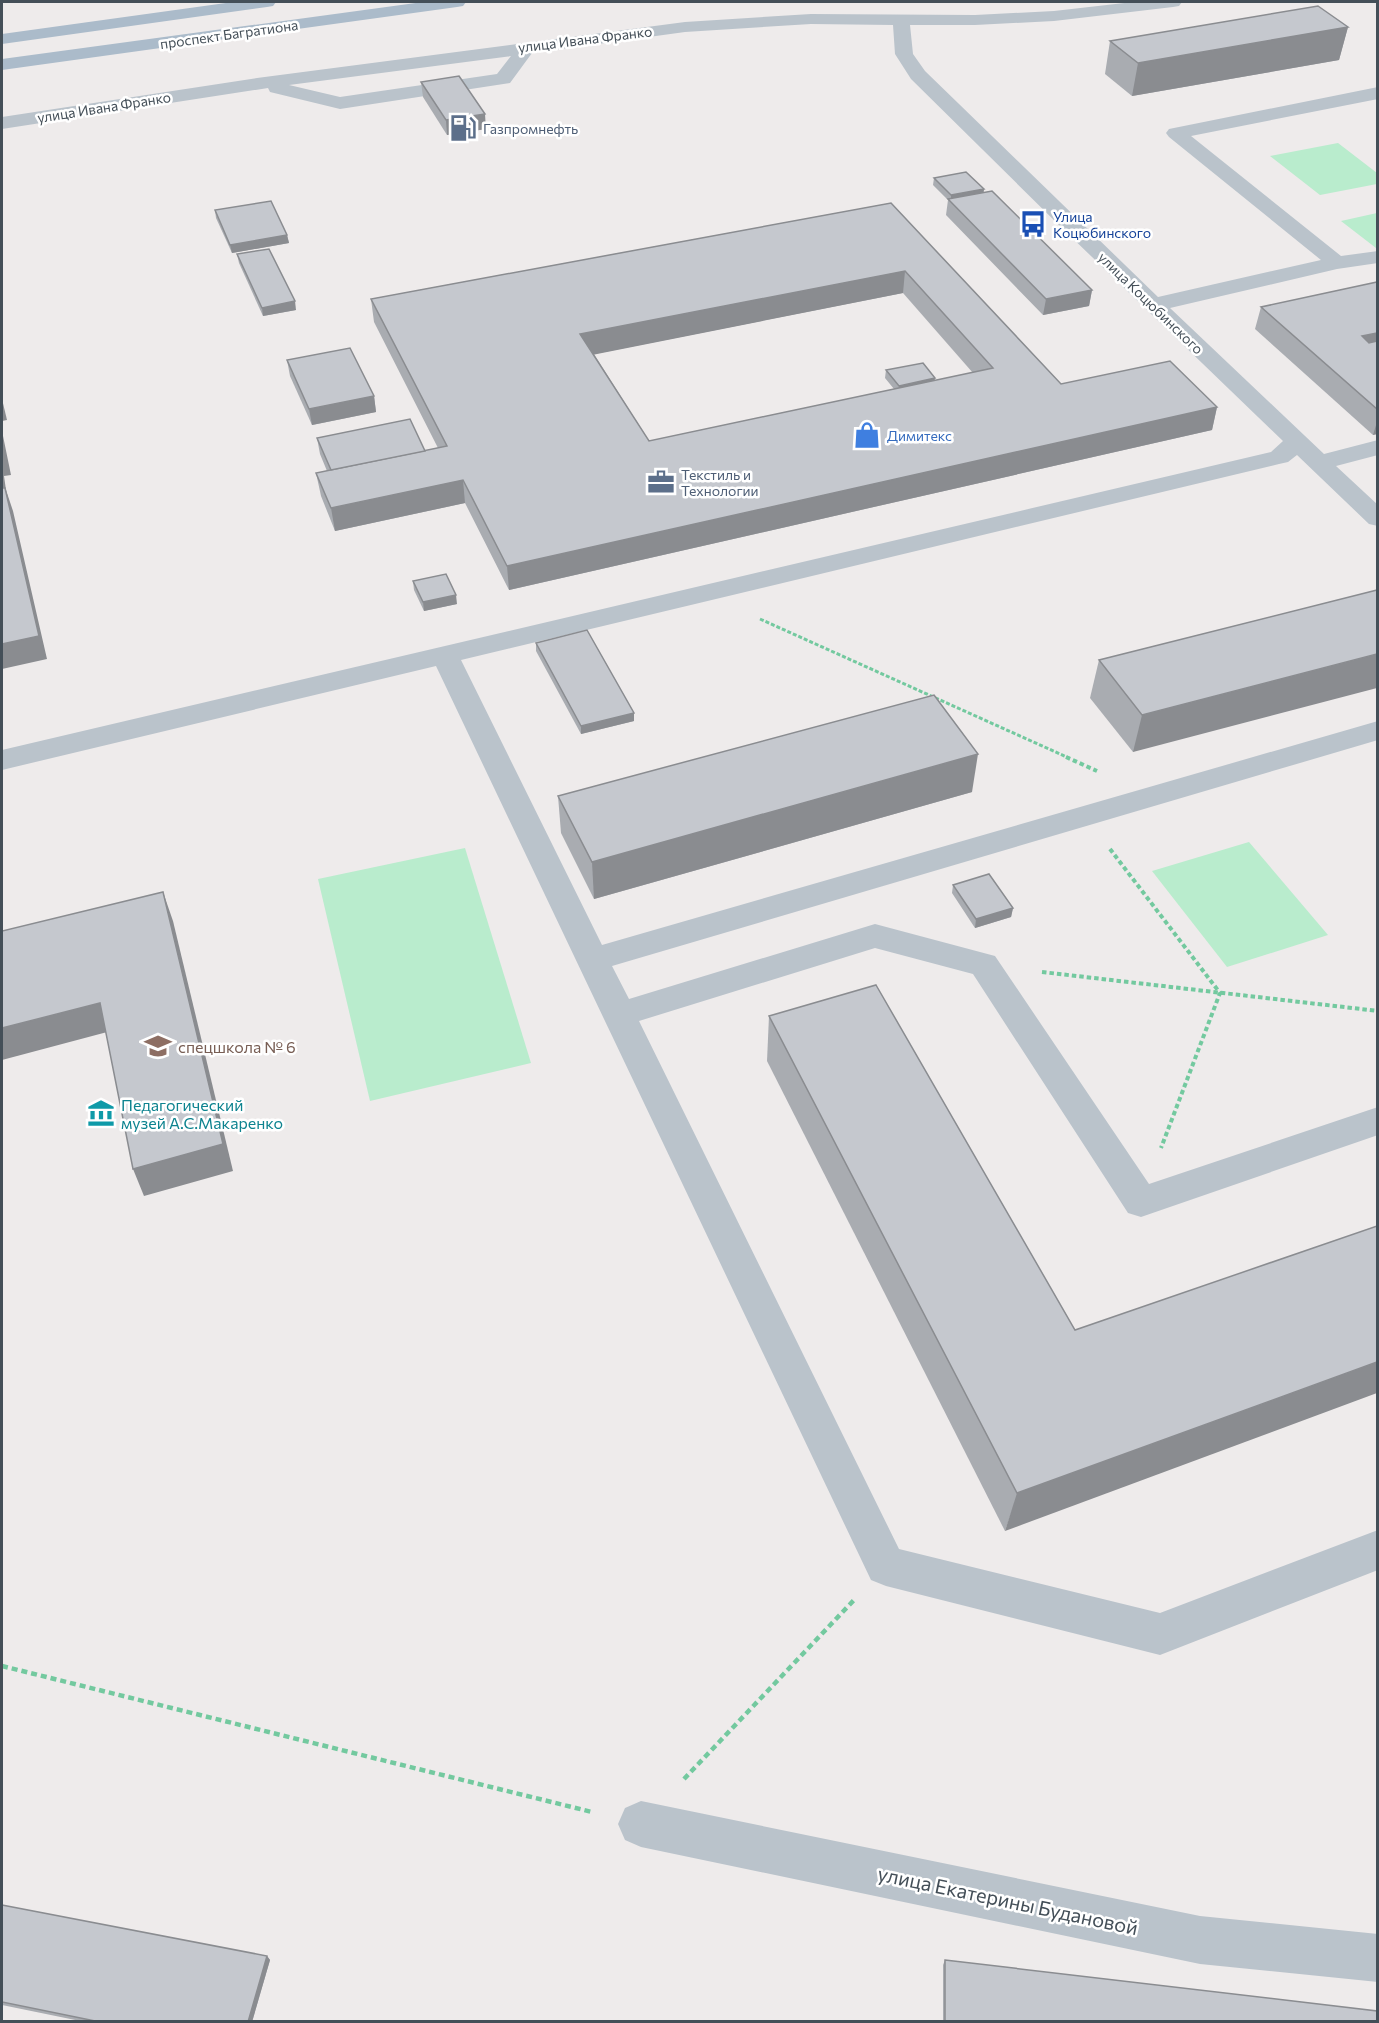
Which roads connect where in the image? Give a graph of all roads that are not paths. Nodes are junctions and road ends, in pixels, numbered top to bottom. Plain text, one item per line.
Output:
1 (267, 2) edge
2 (457, 2) edge
3 (1173, 2) edge
4 (901, 20) junction
5 (2, 39) edge
6 (527, 47) junction
7 (2, 65) edge
8 (257, 84) junction
9 (1377, 93) edge
10 (2, 123) edge
11 (1377, 257) edge
12 (1337, 263) junction
13 (1153, 304) junction
14 (1297, 442) junction
15 (1377, 447) edge
16 (1318, 463) junction
17 (1377, 519) edge
18 (445, 656) junction
19 (1377, 730) edge
20 (2, 760) edge
21 (593, 960) junction
22 (619, 1015) junction
23 (1377, 1121) edge
24 (1377, 1550) edge
25 (641, 1824) road end
26 (1377, 1958) edge

1 - 5 main road, проспект Багратиона
2 - 7 main road, проспект Багратиона
3 - 4 street, улица Ивана Франко
4 - 6 street, улица Ивана Франко
4 - 13 street, улица Коцюбинского
6 - 8 street, улица Ивана Франко
6 - 8 street
8 - 10 street, улица Ивана Франко
9 - 12 street
11 - 12 street
12 - 13 street
13 - 14 street, улица Коцюбинского
14 - 16 street, улица Коцюбинского
14 - 18 street
15 - 16 street
16 - 17 street, улица Коцюбинского
18 - 20 street
18 - 21 street
19 - 21 street
21 - 22 street
22 - 23 street
22 - 24 street
25 - 26 street, улица Екатерины Будановой

